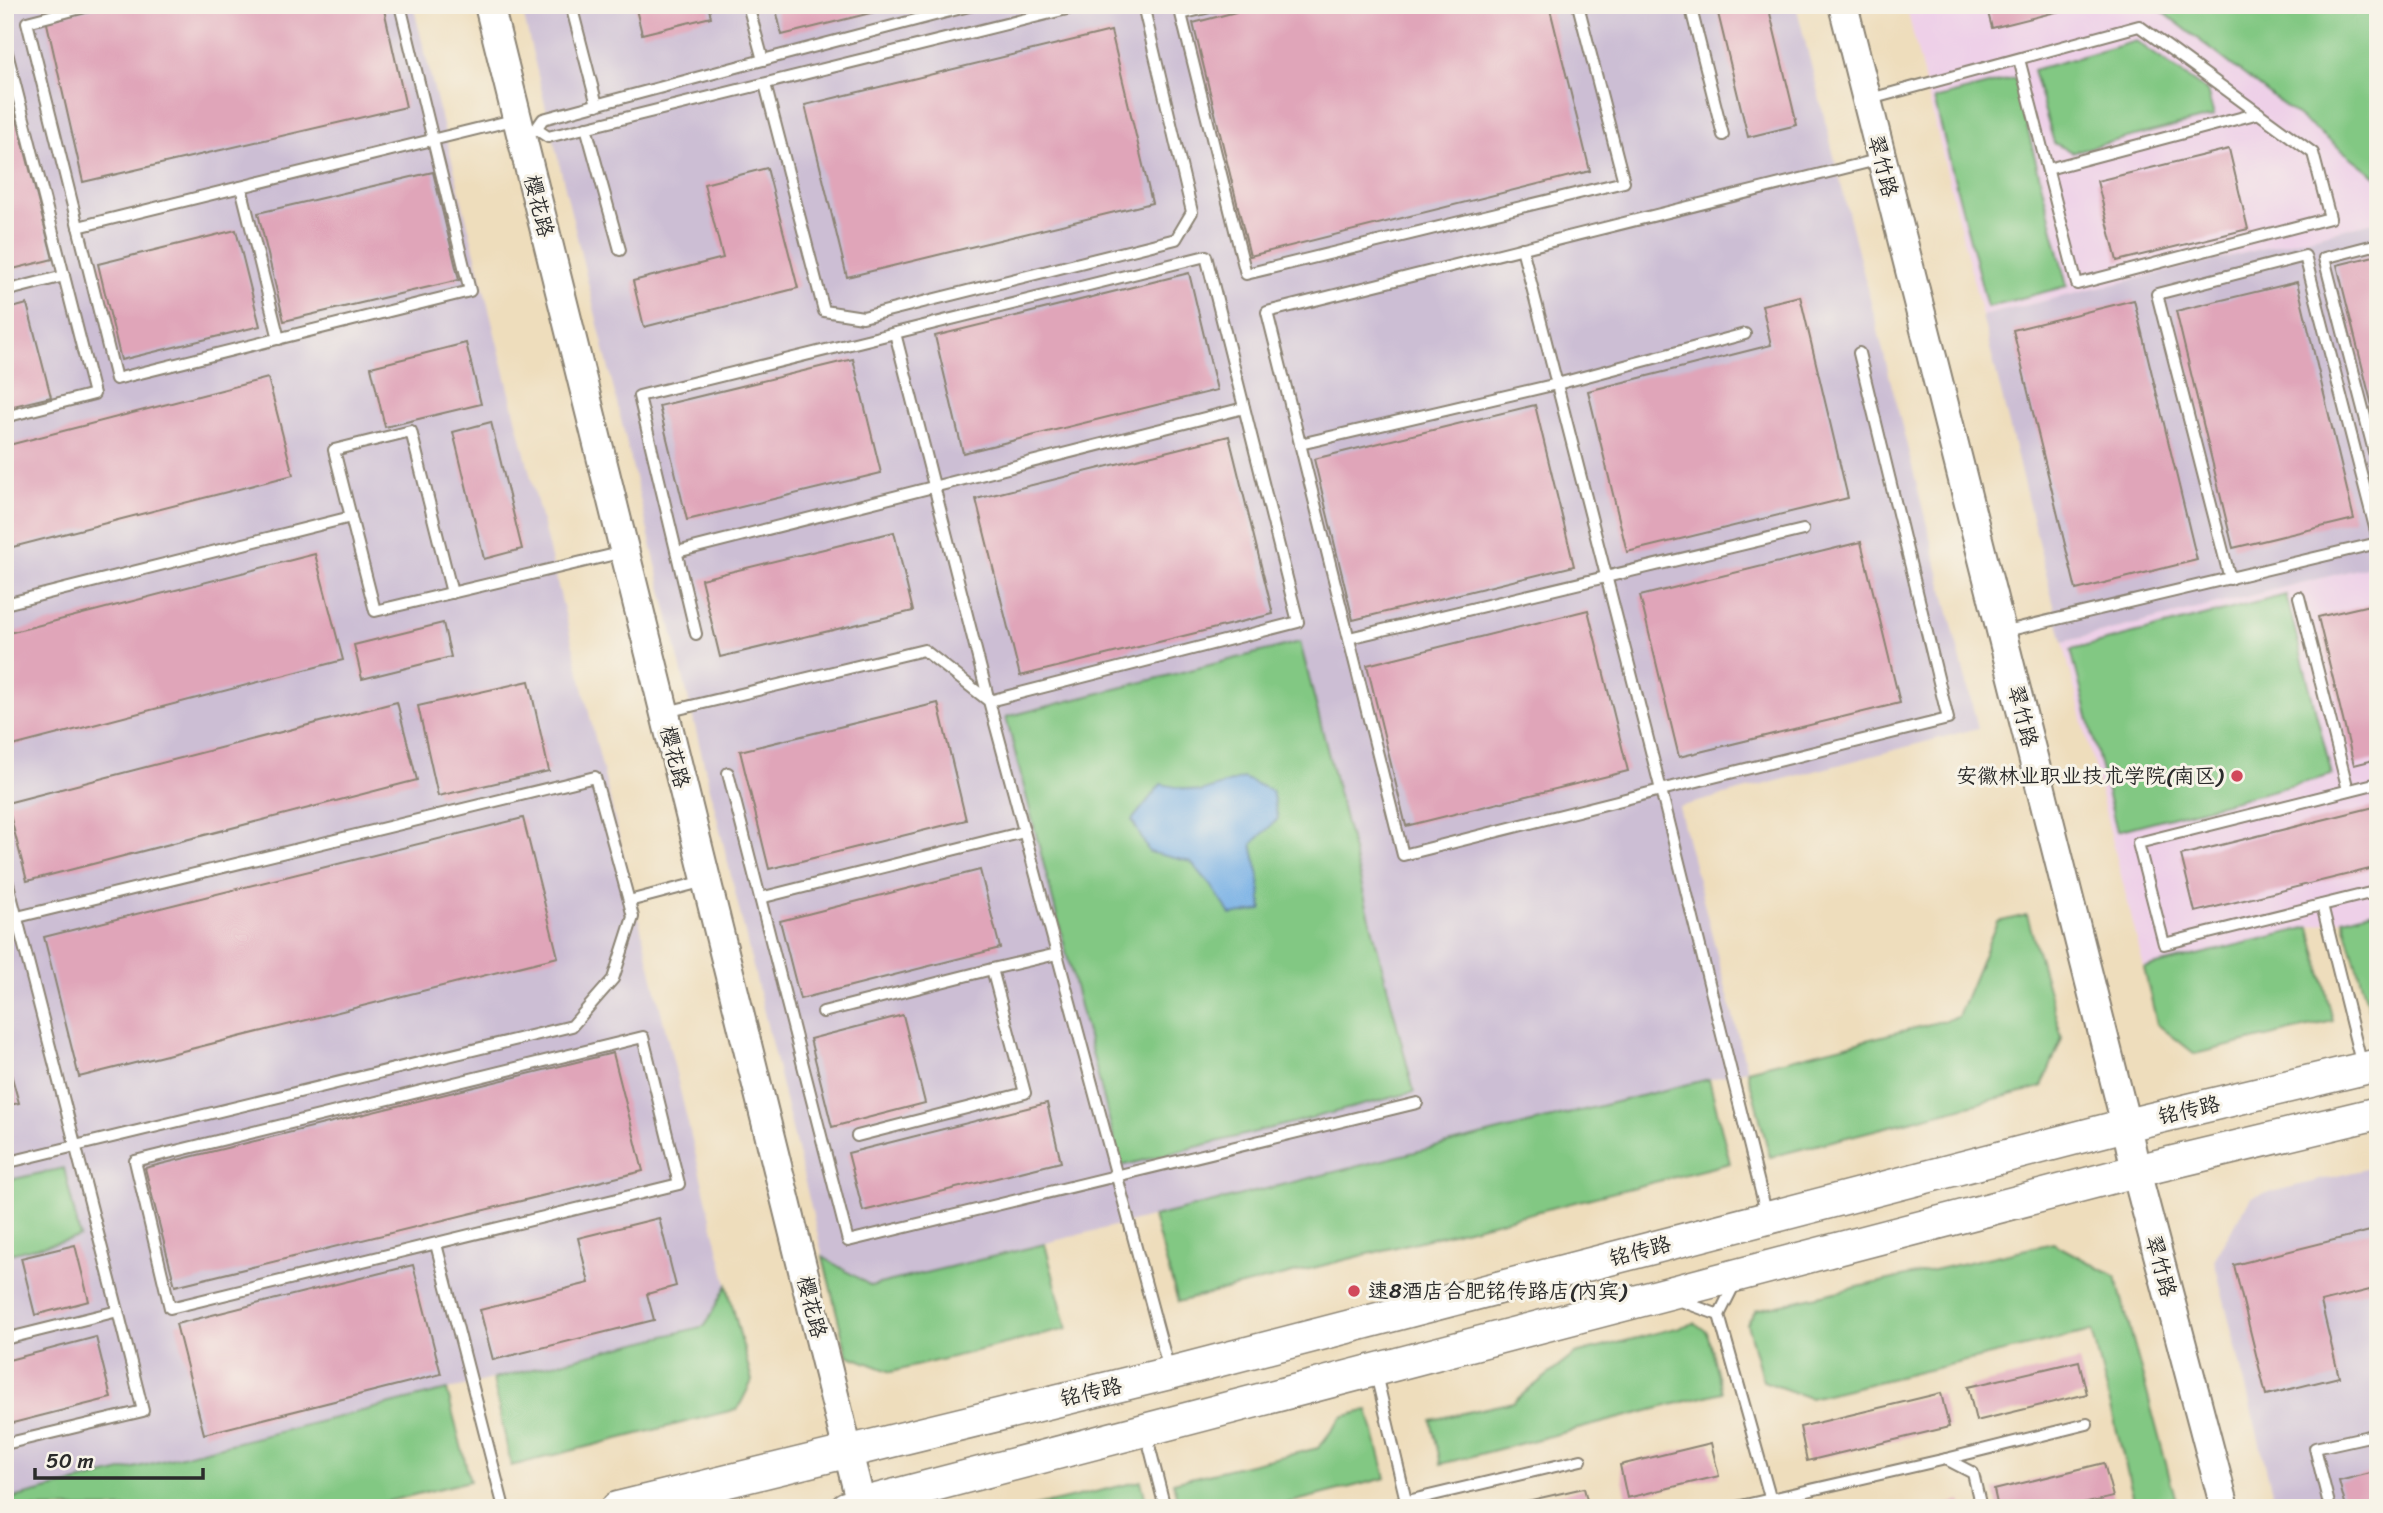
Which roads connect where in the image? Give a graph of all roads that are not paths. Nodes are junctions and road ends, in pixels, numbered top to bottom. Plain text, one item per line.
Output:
1 (93, 5) edge
2 (400, 5) edge
3 (489, 5) edge
4 (571, 5) edge
5 (748, 5) edge
6 (973, 5) edge
7 (1083, 5) edge
8 (1143, 5) edge
9 (1218, 5) edge
10 (1593, 5) edge
11 (1690, 5) edge
12 (1843, 5) edge
13 (1578, 7) edge
14 (5, 45) edge
15 (2019, 59) junction
16 (763, 60) junction
17 (765, 84) junction
18 (1867, 100) junction
19 (597, 104) junction
20 (2259, 113) junction
21 (525, 127) junction
22 (586, 128) junction
23 (1723, 135) dead end
24 (433, 140) junction
25 (1881, 159) junction
26 (2048, 169) junction
27 (241, 187) junction
28 (78, 227) junction
29 (2378, 244) edge
30 (1522, 248) junction
31 (620, 250) dead end
32 (64, 276) junction
33 (5, 291) edge
34 (895, 334) junction
35 (1745, 334) dead end
36 (279, 339) junction
37 (1859, 352) dead end
38 (1557, 384) junction
39 (1244, 408) junction
40 (5, 417) edge
41 (1300, 444) junction
42 (2376, 454) edge
43 (2378, 467) edge
44 (934, 488) junction
45 (351, 517) junction
46 (1802, 530) dead end
47 (2378, 541) edge
48 (624, 552) junction
49 (677, 552) junction
50 (1606, 575) junction
51 (2230, 579) junction
52 (452, 593) junction
53 (2299, 597) dead end
54 (5, 604) edge
55 (2002, 632) junction
56 (696, 634) dead end
57 (1349, 638) junction
58 (989, 701) junction
59 (664, 713) junction
60 (728, 773) dead end
61 (2378, 783) edge
62 (1661, 790) junction
63 (2348, 790) junction
64 (1024, 832) junction
65 (5, 872) edge
66 (706, 880) junction
67 (2378, 891) edge
68 (760, 898) junction
69 (629, 901) junction
70 (2322, 905) junction
71 (17, 917) junction
72 (5, 920) edge
73 (1057, 954) junction
74 (992, 969) junction
75 (823, 1012) dead end
76 (2370, 1067) edge
77 (1417, 1103) dead end
78 (2378, 1113) edge
79 (2126, 1125) junction
80 (857, 1136) dead end
81 (77, 1146) junction
82 (5, 1163) edge
83 (2136, 1171) junction
84 (1117, 1177) junction
85 (1768, 1218) junction
86 (436, 1244) junction
87 (1740, 1274) junction
88 (1662, 1295) junction
89 (118, 1311) junction
90 (1718, 1315) junction
91 (5, 1339) edge
92 (1375, 1370) junction
93 (1170, 1373) junction
94 (2087, 1424) dead end
95 (1145, 1430) junction
96 (2378, 1434) edge
97 (5, 1444) edge
98 (848, 1450) junction
99 (1946, 1459) junction
100 (1581, 1460) dead end
101 (1771, 1503) edge
102 (1406, 1504) edge
103 (856, 1507) edge
104 (505, 1508) edge
105 (617, 1508) edge
106 (1165, 1508) edge
107 (1378, 1508) edge
108 (1732, 1508) edge
109 (1981, 1508) edge
110 (2225, 1508) edge
111 (2330, 1508) edge

1 - 28 lane
2 - 24 lane
3 - 21 street, 樱花路
4 - 19 lane
5 - 16 lane
6 - 16 lane
7 - 17 lane
8 - 17 lane
9 - 13 lane
10 - 13 lane
11 - 23 lane
12 - 18 street, 翠竹路
14 - 32 lane
15 - 18 lane
15 - 20 lane
15 - 26 lane
16 - 19 lane
17 - 22 lane
18 - 25 street, 翠竹路
19 - 21 lane
20 - 26 lane
20 - 26 lane
21 - 22 lane
21 - 24 lane
21 - 48 street, 樱花路
22 - 31 lane
24 - 27 lane
24 - 36 lane
25 - 30 lane
25 - 55 street, 翠竹路
27 - 28 lane
27 - 36 lane
28 - 36 lane
29 - 42 lane
30 - 38 lane
30 - 41 lane
32 - 33 lane
32 - 40 lane
34 - 39 lane
34 - 44 lane
34 - 49 lane
35 - 38 lane
37 - 62 lane
38 - 41 lane
38 - 50 lane
39 - 44 lane
39 - 58 lane
41 - 57 lane
42 - 43 lane
44 - 49 lane
44 - 58 lane
45 - 52 lane
45 - 52 lane
45 - 54 lane
46 - 50 lane
47 - 51 lane
47 - 51 lane
48 - 52 lane
48 - 59 street, 樱花路
49 - 56 lane
50 - 57 lane
50 - 62 lane
51 - 55 lane
53 - 63 lane
55 - 79 street, 翠竹路
57 - 62 lane
58 - 59 lane
58 - 64 lane
59 - 66 street, 樱花路
60 - 68 lane
61 - 63 lane
62 - 85 lane
63 - 70 lane
64 - 68 lane
64 - 73 lane
65 - 71 lane
66 - 69 lane
66 - 98 street, 樱花路
67 - 70 lane
68 - 84 lane
69 - 71 lane
69 - 81 lane
70 - 76 lane
71 - 72 lane
71 - 81 lane
73 - 74 lane
73 - 84 lane
74 - 75 lane
74 - 80 lane
76 - 79 main road, 铭传路
77 - 84 lane
78 - 83 main road
79 - 83 street, 翠竹路
79 - 85 main road, 铭传路
81 - 82 lane
81 - 89 lane
83 - 87 main road
83 - 110 street, 翠竹路
84 - 93 lane
85 - 93 main road, 铭传路
86 - 86 lane
86 - 104 lane
87 - 88 main road
87 - 90 lane
88 - 90 lane
88 - 92 main road
89 - 91 lane
89 - 97 lane
90 - 101 lane
92 - 95 main road
92 - 102 lane
93 - 98 main road, 铭传路
94 - 99 lane
95 - 103 main road
95 - 106 lane
96 - 111 lane
98 - 103 street, 樱花路
98 - 105 main road, 铭传路
99 - 101 lane
99 - 109 lane
100 - 102 lane
101 - 108 lane
102 - 107 lane

